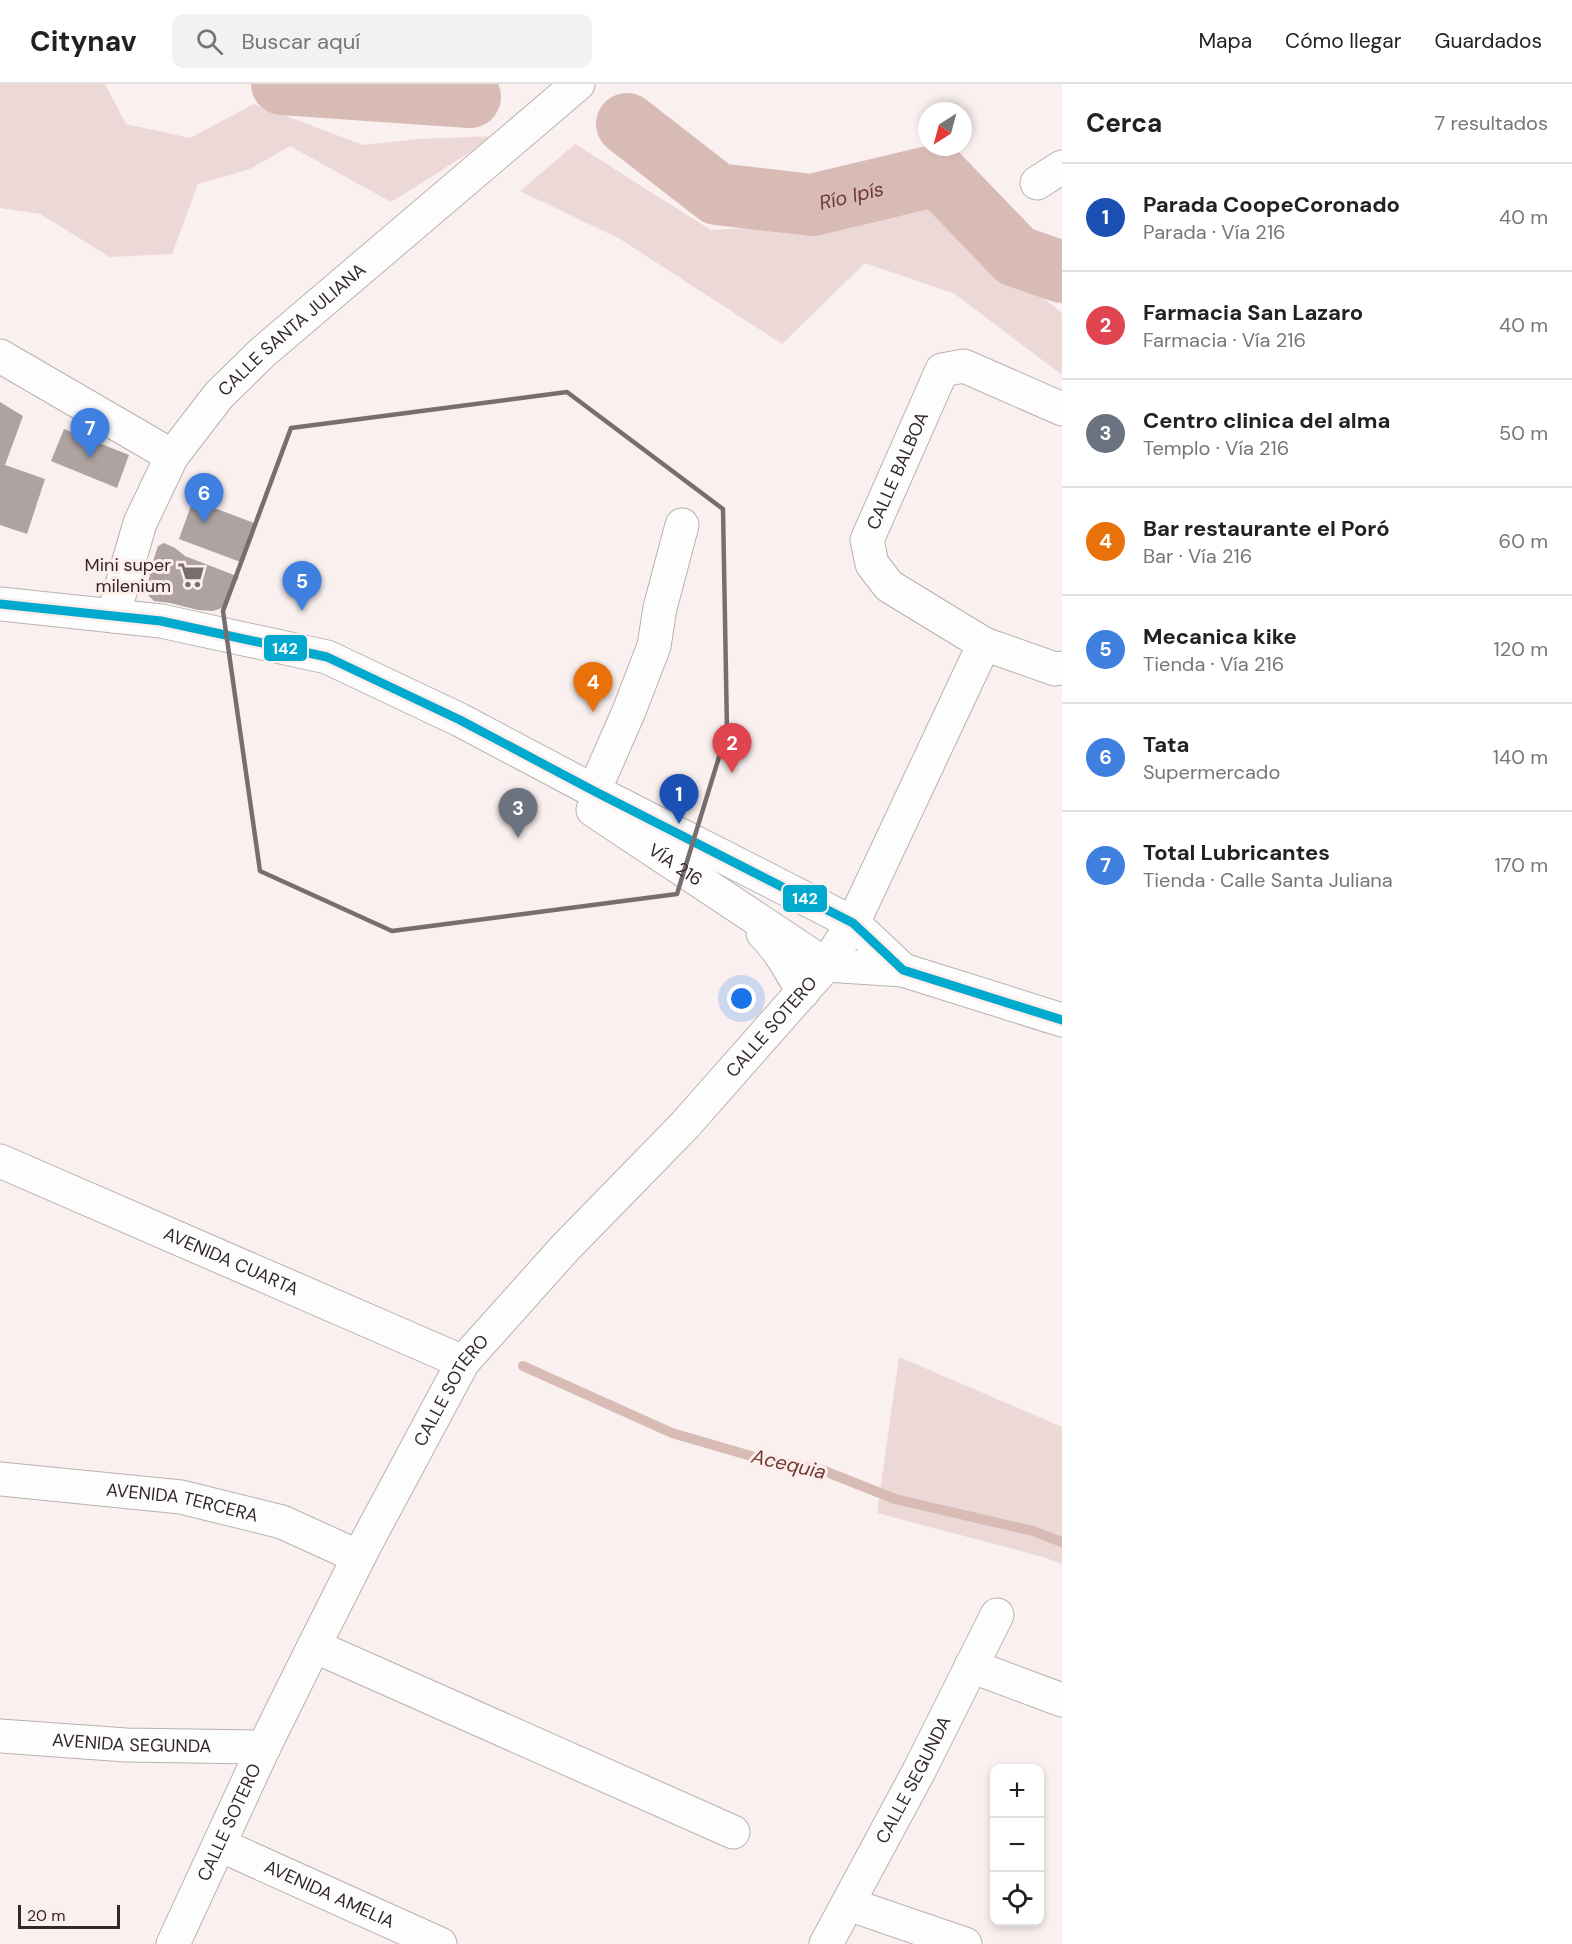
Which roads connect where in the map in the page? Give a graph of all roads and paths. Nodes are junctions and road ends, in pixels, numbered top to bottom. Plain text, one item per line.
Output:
1 (566, 94) edge
2 (0, 356) edge
3 (1062, 409) edge
4 (171, 456) junction
5 (682, 525) dead end
6 (0, 604) edge
7 (113, 616) junction
8 (984, 644) junction
9 (1062, 668) edge
10 (460, 720) junction
11 (594, 791) junction
12 (739, 908) junction
13 (853, 923) junction
14 (826, 965) junction
15 (903, 970) junction
16 (802, 992) junction
17 (1062, 1020) edge
18 (0, 1161) edge
19 (463, 1362) junction
20 (0, 1479) edge
21 (359, 1557) junction
22 (997, 1615) dead end
23 (314, 1646) junction
24 (971, 1666) junction
25 (1062, 1700) edge
26 (0, 1736) edge
27 (264, 1747) junction
28 (733, 1832) dead end
29 (220, 1845) junction
30 (848, 1904) junction
31 (173, 1944) edge
32 (440, 1944) edge
33 (826, 1944) edge
34 (965, 1944) edge

1 - 4 street, CALLE SANTA JULIANA
2 - 4 street
3 - 8 street, CALLE BALBOA
4 - 7 street, CALLE SANTA JULIANA
5 - 11 street
6 - 7 street, VÍA 216
7 - 10 street, VÍA 216
8 - 9 street, CALLE BALBOA
8 - 13 street
10 - 11 street, VÍA 216
10 - 12 street, VÍA 216
11 - 13 street, VÍA 216
12 - 14 street, VÍA 216
12 - 16 street
13 - 14 street, CALLE SOTERO
13 - 15 street, VÍA 216
14 - 15 street, VÍA 216
14 - 16 street, CALLE SOTERO
15 - 17 street, VÍA 216
16 - 19 street, CALLE SOTERO
18 - 19 street, AVENIDA CUARTA
19 - 21 street, CALLE SOTERO
20 - 21 street, AVENIDA TERCERA
21 - 23 street, CALLE SOTERO
22 - 24 street, CALLE SEGUNDA
23 - 27 street, CALLE SOTERO
23 - 28 street
24 - 25 street
24 - 30 street, CALLE SEGUNDA
26 - 27 street, AVENIDA SEGUNDA
27 - 29 street, CALLE SOTERO
29 - 31 street, CALLE SOTERO
29 - 32 street, AVENIDA AMELIA
30 - 33 street, CALLE SEGUNDA
30 - 34 street

